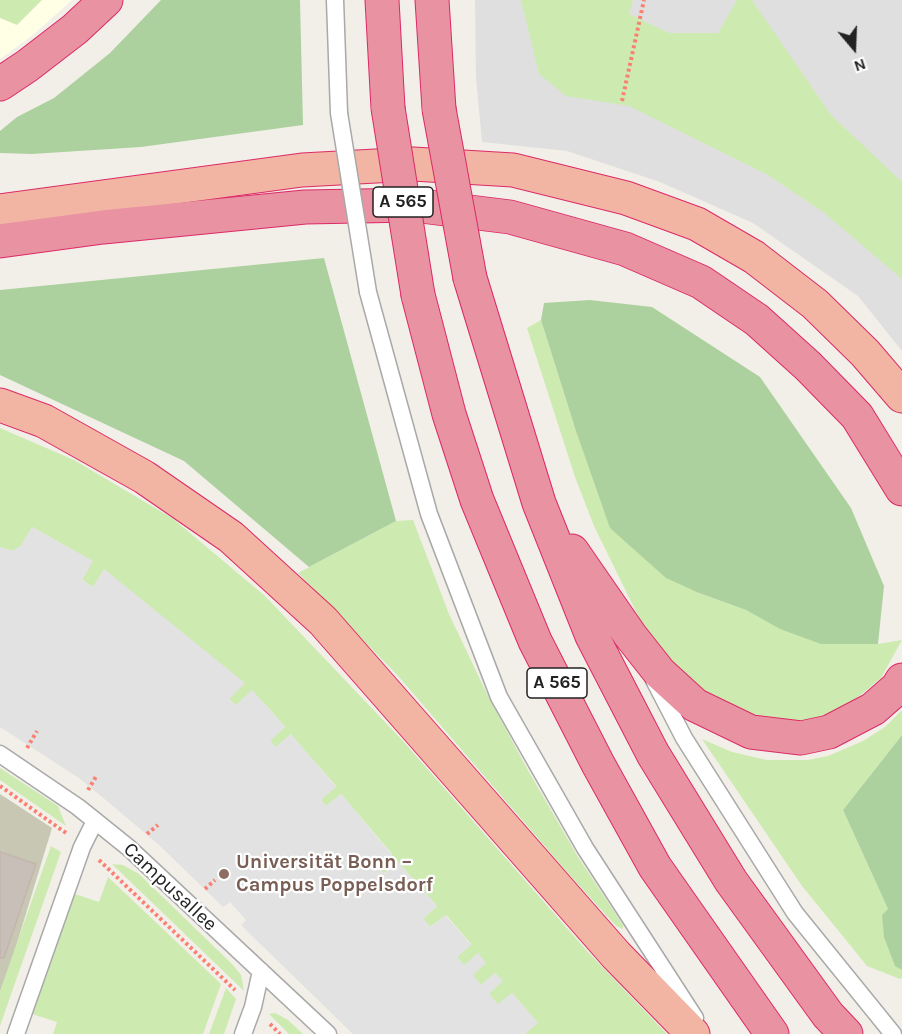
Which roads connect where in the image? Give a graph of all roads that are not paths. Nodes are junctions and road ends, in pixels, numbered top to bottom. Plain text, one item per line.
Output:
1 (106, 0) edge
2 (335, 0) edge
3 (382, 0) edge
4 (432, 0) edge
5 (0, 84) edge
6 (0, 211) edge
7 (0, 241) edge
8 (902, 396) edge
9 (0, 405) edge
10 (902, 489) edge
11 (539, 503) junction
12 (630, 635) junction
13 (902, 680) edge
14 (0, 754) edge
15 (95, 821) junction
16 (261, 971) junction
17 (16, 1034) edge
18 (243, 1034) edge
19 (328, 1034) edge
20 (693, 1034) edge
21 (705, 1034) edge
22 (772, 1034) edge
23 (846, 1034) edge
24 (893, 1034) edge

1 - 5 highway
2 - 21 lane, bridge
3 - 22 highway, A 565, bridge
4 - 11 highway, A 565, bridge
6 - 8 highway
7 - 10 highway
9 - 20 highway
11 - 12 highway
11 - 23 highway, A 565
12 - 13 highway
12 - 24 lane
14 - 15 lane, Campusallee
15 - 16 lane, Campusallee
15 - 17 lane
16 - 18 lane
16 - 19 lane, Campusallee

